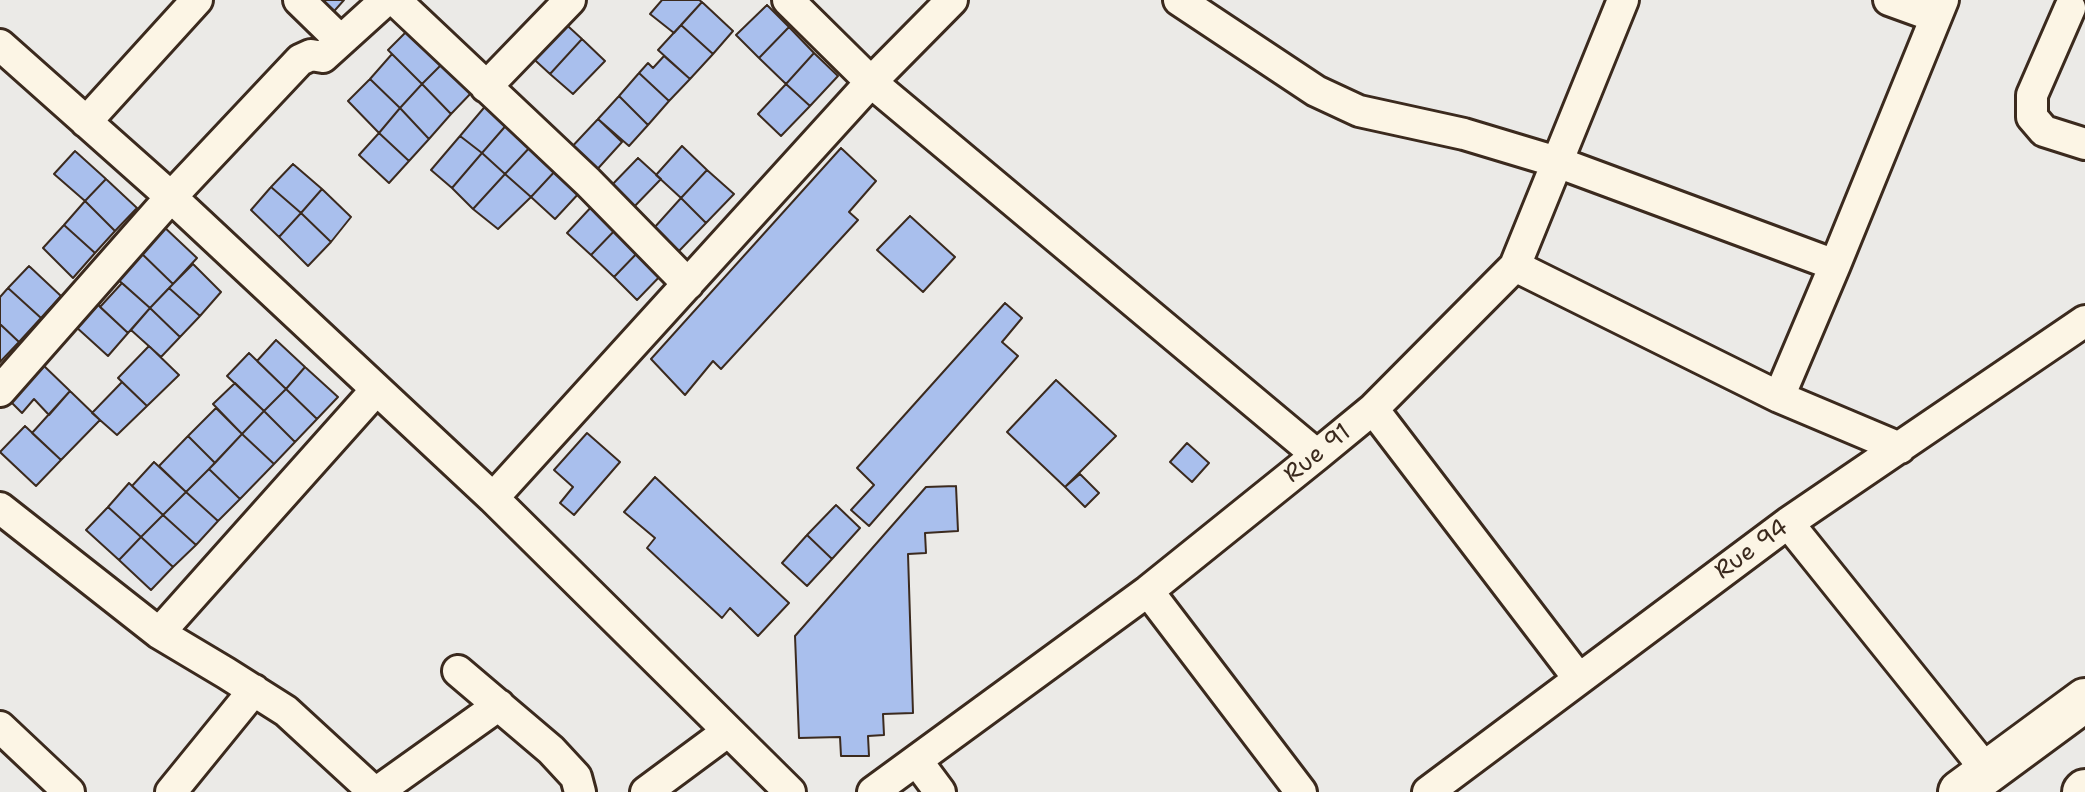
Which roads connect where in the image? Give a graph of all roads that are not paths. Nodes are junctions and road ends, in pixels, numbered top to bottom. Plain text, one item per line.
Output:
1 (197, 0) edge
2 (299, 0) edge
3 (386, 0) edge
4 (395, 0) edge
5 (570, 0) edge
6 (788, 0) edge
7 (952, 0) edge
8 (1179, 0) edge
9 (1623, 0) edge
10 (1889, 0) edge
11 (1939, 9) edge
12 (2073, 13) edge
13 (340, 40) junction
14 (0, 45) edge
15 (871, 82) junction
16 (486, 87) junction
17 (86, 122) junction
18 (2085, 144) edge
19 (1557, 162) junction
20 (171, 197) junction
21 (1835, 265) junction
22 (1515, 266) junction
23 (688, 284) junction
24 (2085, 321) edge
25 (376, 390) junction
26 (0, 391) edge
27 (1779, 397) junction
28 (1373, 409) junction
29 (1900, 448) junction
30 (1317, 455) junction
31 (493, 498) junction
32 (0, 508) edge
33 (1788, 523) junction
34 (1148, 591) junction
35 (159, 633) junction
36 (458, 671) dead end
37 (1579, 679) junction
38 (254, 690) junction
39 (2085, 700) edge
40 (499, 705) junction
41 (0, 727) edge
42 (727, 732) junction
43 (917, 761) junction
44 (1974, 782) edge
45 (69, 792) edge
46 (171, 792) edge
47 (376, 792) edge
48 (580, 792) edge
49 (646, 792) edge
50 (790, 792) edge
51 (873, 792) edge
52 (940, 792) edge
53 (1301, 792) edge
54 (1428, 792) edge

1 - 17 street
2 - 13 street
3 - 13 street
4 - 16 street
5 - 16 street
6 - 15 street
7 - 15 street
8 - 19 street
9 - 19 street, Rue 91
10 - 11 street
11 - 21 street
12 - 18 street
13 - 20 street
14 - 17 street
15 - 23 street
15 - 30 street
16 - 23 street
17 - 20 street
19 - 21 street
19 - 22 street, Rue 91
20 - 25 street
20 - 26 street
21 - 27 street
22 - 27 street
22 - 28 street, Rue 91
23 - 31 street
24 - 29 street, Rue 94
25 - 31 street
25 - 35 street
27 - 29 street
28 - 30 street, Rue 91
28 - 37 street
29 - 33 street, Rue 94
30 - 34 street, Rue 91
31 - 42 street
32 - 35 street
33 - 37 street, Rue 94
33 - 44 street
34 - 43 street, Rue 91
34 - 53 street
35 - 38 street
36 - 40 street
37 - 54 street, Rue 94
38 - 46 street
38 - 47 street
39 - 44 main road
40 - 47 street
40 - 48 street
41 - 45 street
42 - 49 street
42 - 50 street
43 - 51 street, Rue 91
43 - 52 street

